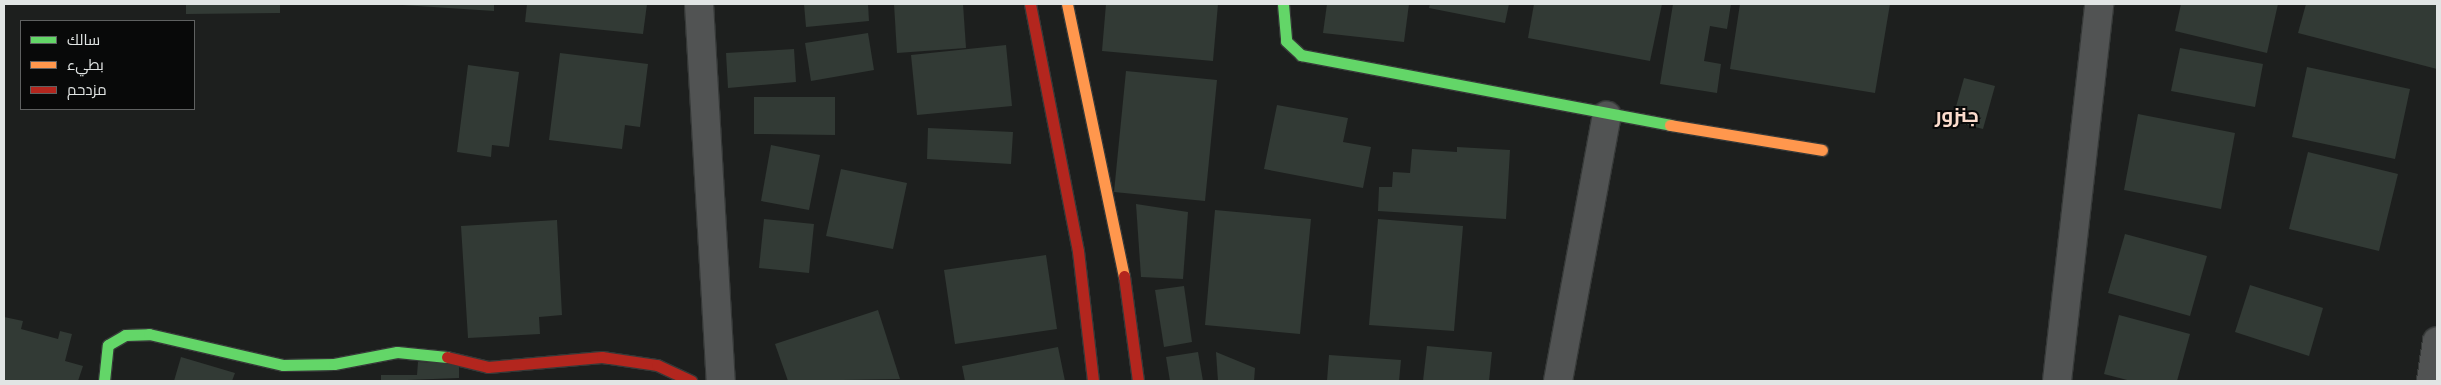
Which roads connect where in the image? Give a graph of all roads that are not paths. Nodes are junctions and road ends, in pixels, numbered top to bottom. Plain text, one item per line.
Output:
1 (700, 4) edge
2 (1030, 4) edge
3 (1067, 4) edge
4 (1283, 4) edge
5 (2099, 4) edge
6 (1607, 115) junction
7 (1822, 150) dead end
8 (2437, 341) edge
9 (104, 381) edge
10 (692, 381) edge
11 (721, 381) edge
12 (1093, 381) edge
13 (1138, 381) edge
14 (1558, 381) edge
15 (2057, 381) edge
16 (2431, 381) edge

1 - 11 street
2 - 12 street
3 - 13 street
4 - 6 street
5 - 15 street
6 - 7 street
6 - 14 street
8 - 16 street
9 - 10 street

